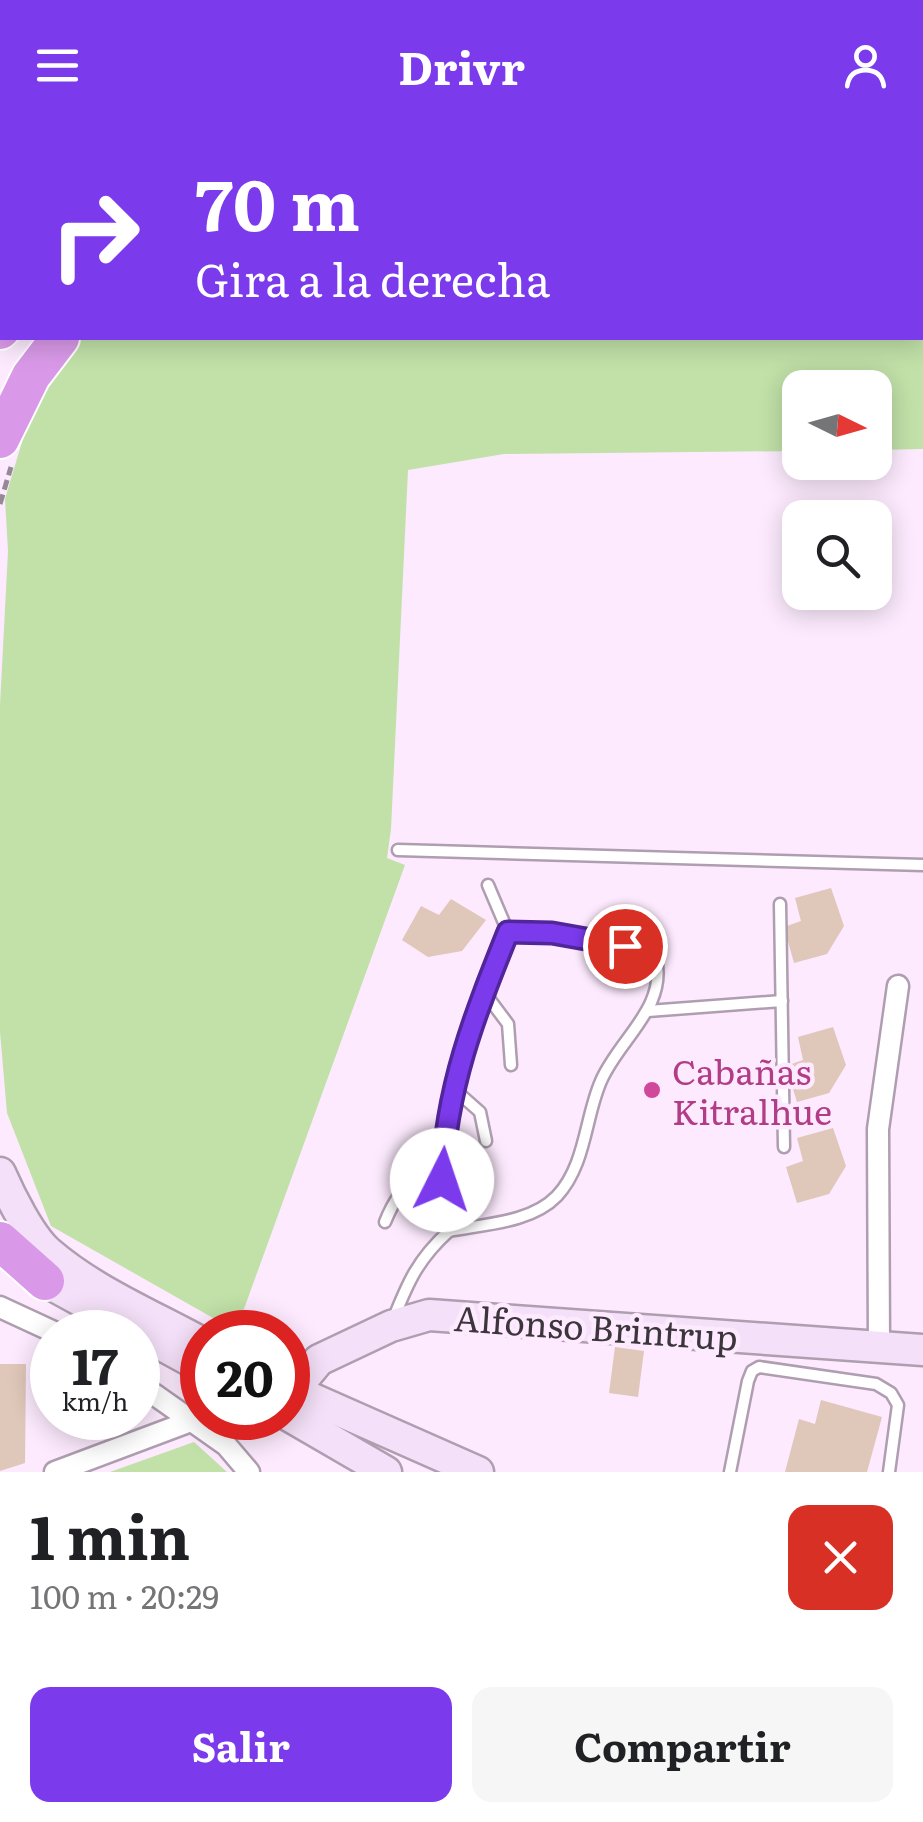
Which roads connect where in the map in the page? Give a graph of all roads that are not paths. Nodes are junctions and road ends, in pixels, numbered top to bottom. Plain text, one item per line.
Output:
1 (58, 340) edge
2 (0, 439) edge
3 (398, 850) dead end
4 (923, 865) edge
5 (488, 885) dead end
6 (780, 904) dead end
7 (508, 932) junction
8 (898, 986) dead end
9 (484, 992) junction
10 (782, 1001) junction
11 (648, 1011) junction
12 (511, 1065) dead end
13 (454, 1089) junction
14 (486, 1141) dead end
15 (784, 1147) dead end
16 (0, 1172) edge
17 (442, 1180) junction
18 (385, 1222) dead end
19 (449, 1231) junction
20 (0, 1241) edge
21 (0, 1262) edge
22 (45, 1282) junction
23 (0, 1307) edge
24 (30, 1321) edge
25 (391, 1326) junction
26 (180, 1331) edge
27 (878, 1347) junction
28 (923, 1350) edge
29 (180, 1355) edge
30 (310, 1371) edge
31 (310, 1406) edge
32 (310, 1414) edge
33 (180, 1424) edge
34 (220, 1440) edge
35 (55, 1472) edge
36 (248, 1472) edge
37 (386, 1472) edge
38 (478, 1472) edge
39 (730, 1472) edge
40 (890, 1472) edge

1 - 2 highway
3 - 4 lane
5 - 7 lane
6 - 10 lane
7 - 9 lane
7 - 11 lane
8 - 27 street
9 - 12 lane
9 - 13 lane
10 - 11 lane
10 - 15 lane
11 - 19 lane
13 - 14 lane
13 - 17 lane
16 - 26 main road
17 - 18 lane
17 - 19 lane
19 - 25 lane
20 - 22 highway
21 - 22 highway
22 - 29 main road
23 - 24 street
25 - 27 main road, Alfonso Brintrup
25 - 30 main road, Alfonso Brintrup
27 - 28 main road, Alfonso Brintrup
31 - 38 main road
32 - 37 main road
33 - 35 street
34 - 36 street
39 - 40 lane

